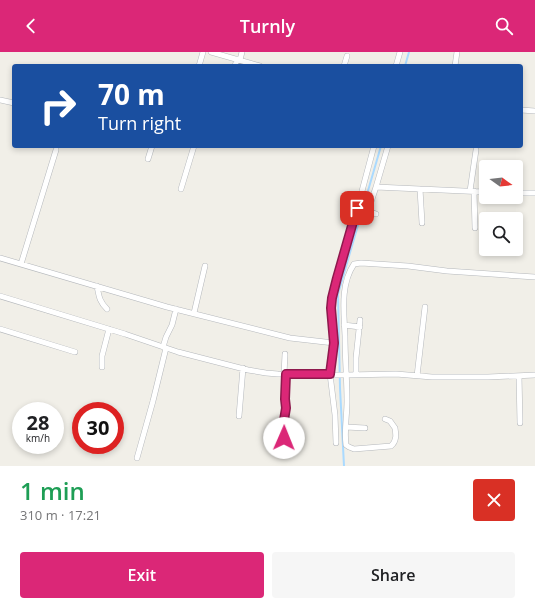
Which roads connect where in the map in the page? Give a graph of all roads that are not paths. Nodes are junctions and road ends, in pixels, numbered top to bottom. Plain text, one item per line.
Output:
1 (203, 52) edge
2 (211, 52) edge
3 (242, 52) edge
4 (400, 52) edge
5 (457, 52) edge
6 (347, 56) dead end
7 (238, 60) junction
8 (200, 64) edge
9 (236, 64) edge
10 (253, 64) edge
11 (345, 64) edge
12 (397, 64) edge
13 (455, 64) edge
14 (0, 100) edge
15 (12, 103) edge
16 (523, 110) edge
17 (535, 111) edge
18 (151, 148) edge
19 (193, 148) edge
20 (373, 148) edge
21 (387, 148) edge
22 (56, 150) dead end
23 (476, 150) dead end
24 (148, 159) dead end
25 (376, 188) junction
26 (181, 189) dead end
27 (420, 189) junction
28 (472, 191) junction
29 (479, 192) edge
30 (535, 192) edge
31 (523, 193) edge
32 (376, 214) dead end
33 (422, 223) dead end
34 (475, 228) dead end
35 (0, 258) edge
36 (20, 264) junction
37 (205, 266) dead end
38 (535, 277) edge
39 (97, 286) junction
40 (0, 296) edge
41 (425, 307) dead end
42 (107, 309) dead end
43 (176, 309) junction
44 (194, 313) junction
45 (360, 320) dead end
46 (344, 325) junction
47 (360, 327) junction
48 (0, 329) edge
49 (109, 329) junction
50 (334, 343) junction
51 (165, 348) junction
52 (75, 352) dead end
53 (285, 354) dead end
54 (102, 367) dead end
55 (243, 368) junction
56 (285, 374) junction
57 (330, 374) junction
58 (342, 374) junction
59 (356, 374) junction
60 (535, 374) edge
61 (417, 376) junction
62 (519, 376) junction
63 (239, 416) dead end
64 (385, 419) dead end
65 (520, 424) dead end
66 (346, 427) junction
67 (365, 428) dead end
68 (284, 438) dead end
69 (336, 443) dead end
70 (137, 458) dead end

1 - 8 street
2 - 7 street
3 - 7 street
4 - 12 street
5 - 13 street
6 - 11 street
7 - 9 street
7 - 10 street
14 - 15 street
16 - 17 street
18 - 24 street
19 - 26 street
20 - 50 street
21 - 25 street
22 - 36 street
23 - 28 street
25 - 27 street
25 - 32 street
27 - 28 street
27 - 33 street
28 - 29 street
28 - 34 street
30 - 31 street
35 - 36 street
36 - 39 street
37 - 44 street
38 - 46 street
39 - 42 street
39 - 43 street
40 - 49 street
41 - 61 street
43 - 44 street
43 - 51 street
44 - 50 street
45 - 47 street
46 - 47 street
46 - 58 street
47 - 59 street
48 - 52 street
49 - 51 street
49 - 54 street
50 - 57 street
51 - 55 street
51 - 70 street
53 - 56 street
55 - 56 street
55 - 63 street
56 - 57 street
56 - 68 street
57 - 58 street
57 - 69 street
58 - 59 street
58 - 66 street
59 - 61 street
60 - 62 street
61 - 62 street
62 - 65 street
64 - 66 street
66 - 67 street

